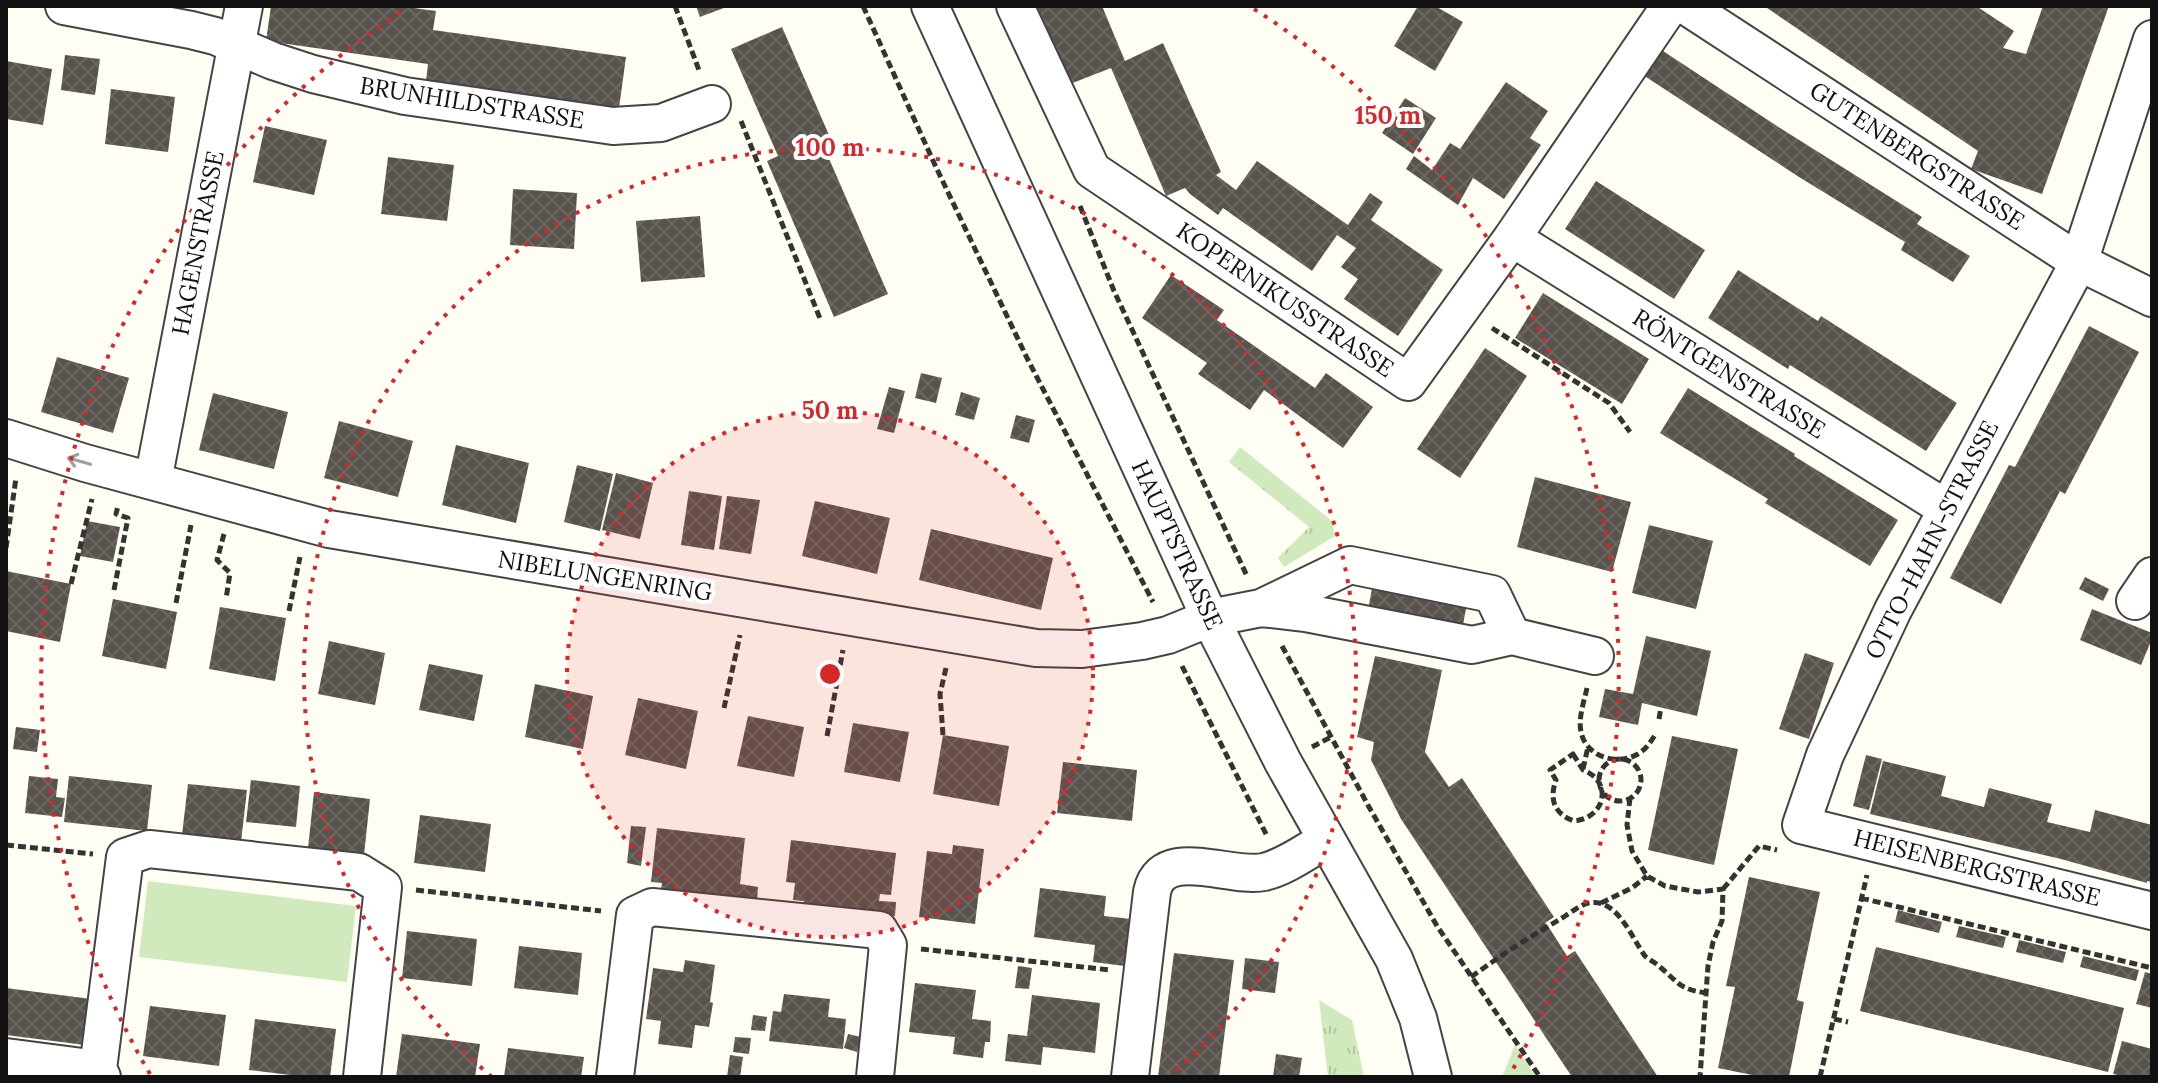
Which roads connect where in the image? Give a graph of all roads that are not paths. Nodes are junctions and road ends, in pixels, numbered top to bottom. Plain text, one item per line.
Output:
1 (64, 6) edge
2 (244, 6) edge
3 (930, 6) edge
4 (1015, 6) edge
5 (1670, 6) edge
6 (1686, 6) edge
7 (2152, 39) edge
8 (236, 45) junction
9 (712, 104) road end
10 (1512, 238) junction
11 (2079, 262) junction
12 (2152, 298) edge
13 (14, 441) edge
14 (127, 474) junction
15 (1947, 509) junction
16 (1261, 608) junction
17 (1210, 618) junction
18 (1512, 636) junction
19 (1595, 656) road end
20 (1326, 840) junction
21 (1796, 840) joint
22 (2152, 911) edge
23 (6, 1057) edge
24 (100, 1073) edge
25 (362, 1077) edge
26 (615, 1077) edge
27 (875, 1077) edge
28 (1130, 1077) edge
29 (1433, 1077) edge

1 - 8 street, BRUNHILDSTRASSE
2 - 8 street, HAGENSTRASSE
3 - 17 street, HAUPTSTRASSE
4 - 10 street, KOPERNIKUSSTRASSE
5 - 10 street, KOPERNIKUSSTRASSE
6 - 11 street, GUTENBERGSTRASSE
7 - 11 street, OTTO-HAHN-STRASSE
8 - 9 street, BRUNHILDSTRASSE
8 - 14 street, HAGENSTRASSE
10 - 15 street, RÖNTGENSTRASSE
11 - 12 street, GUTENBERGSTRASSE
11 - 15 street, OTTO-HAHN-STRASSE
14 -> 13 street, NIBELUNGENRING
14 - 17 street, NIBELUNGENRING
15 - 21 street, OTTO-HAHN-STRASSE
16 - 17 street, NIBELUNGENRING
16 - 18 street
16 - 18 street
17 - 20 street, HAUPTSTRASSE
18 - 19 street
20 - 28 street
20 - 29 street, HAUPTSTRASSE
21 - 22 street, HEISENBERGSTRASSE
23 - 24 street
24 - 25 street
26 - 27 street

